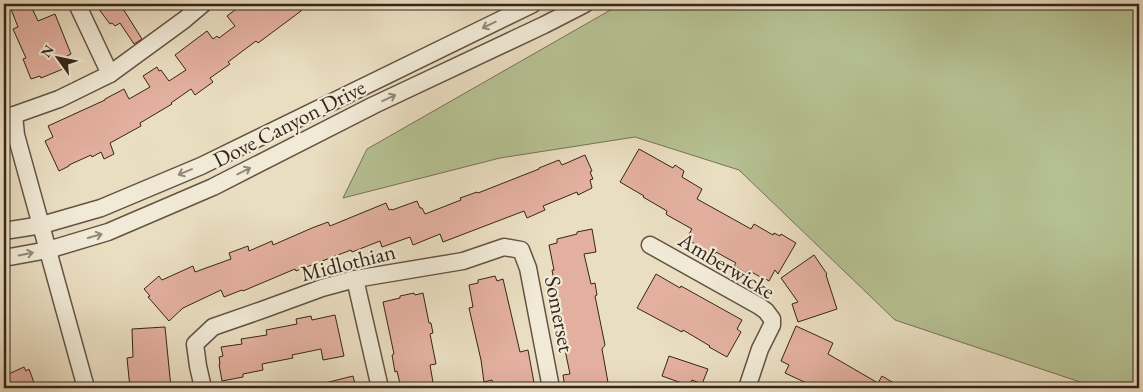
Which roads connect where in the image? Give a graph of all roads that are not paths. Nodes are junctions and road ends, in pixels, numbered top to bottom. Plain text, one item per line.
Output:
1 (77, 4) edge
2 (204, 4) edge
3 (533, 4) edge
4 (585, 4) edge
5 (110, 74) junction
6 (9, 116) edge
7 (42, 224) junction
8 (4, 231) edge
9 (650, 246) dead end
10 (48, 250) junction
11 (521, 250) joint
12 (4, 258) edge
13 (355, 279) junction
14 (751, 387) edge
15 (86, 388) edge
16 (203, 388) edge
17 (380, 388) edge
18 (551, 388) edge

1 - 5 street
2 - 5 street
3 -> 7 street, Dove Canyon Drive
10 -> 4 street, Dove Canyon Drive
5 - 6 street
6 - 7 street
7 - 8 street, Dove Canyon Drive
7 - 10 street
9 - 14 street, Amberwicke
12 -> 10 street, Dove Canyon Drive
10 - 15 street
11 - 13 street, Midlothian
11 - 18 street, Somerset
13 - 16 street, Midlothian
13 - 17 street

